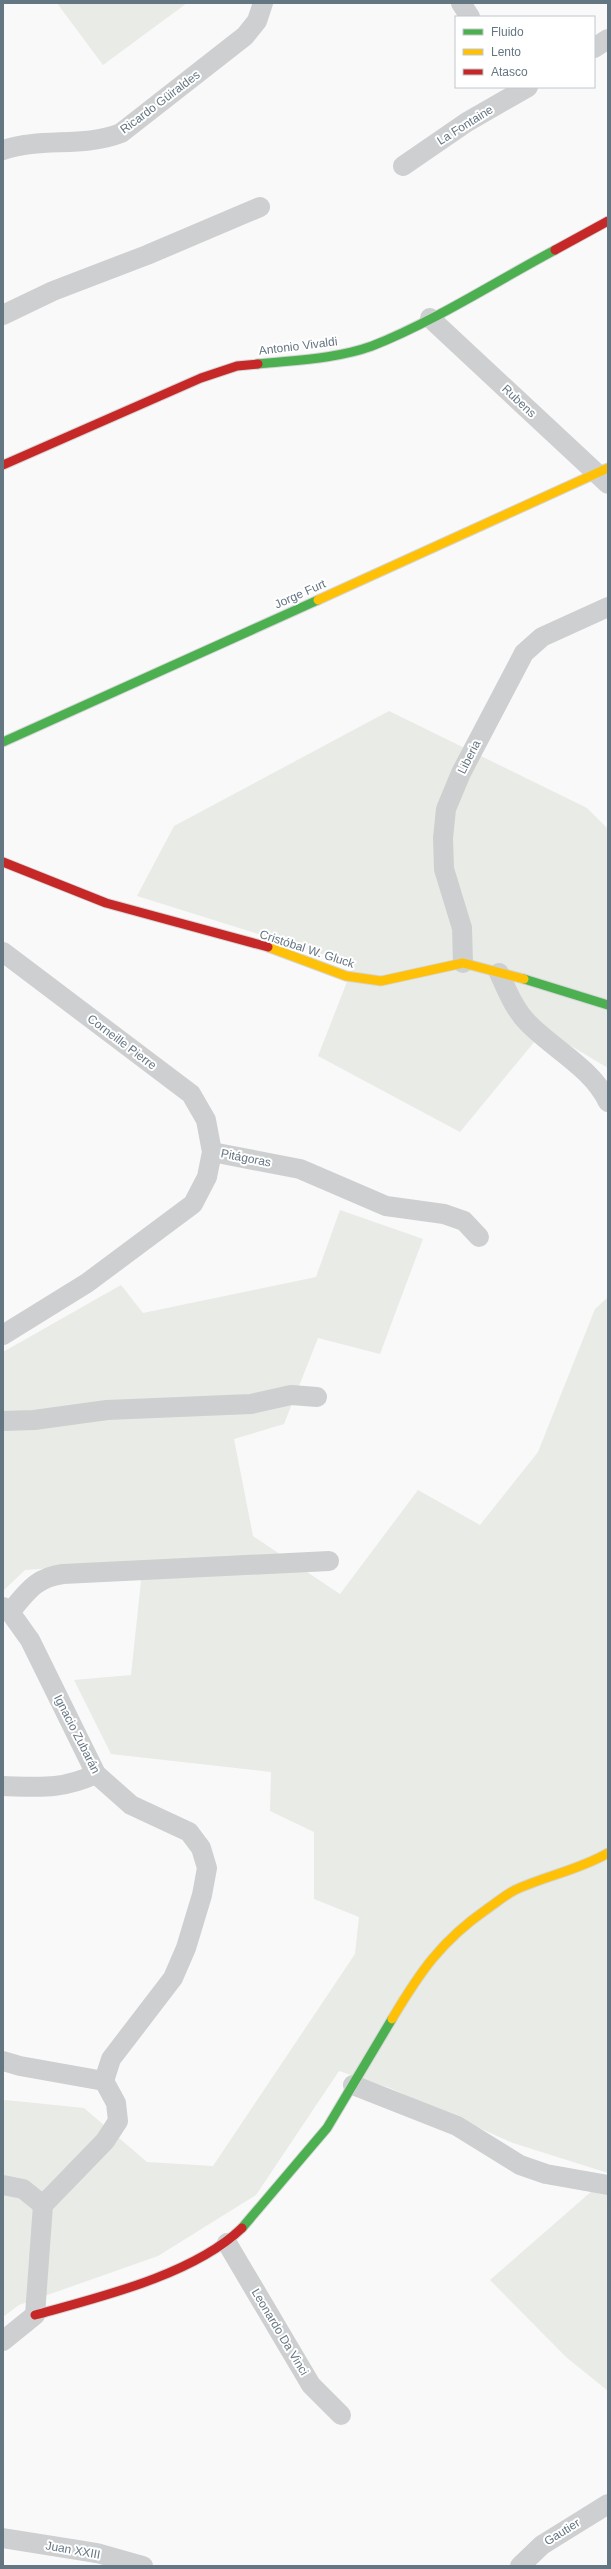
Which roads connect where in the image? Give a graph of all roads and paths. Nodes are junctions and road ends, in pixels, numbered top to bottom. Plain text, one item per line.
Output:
1 (263, 3) edge
2 (460, 3) edge
3 (469, 16) edge
4 (608, 38) edge
5 (595, 47) edge
6 (523, 88) edge
7 (3, 150) edge
8 (403, 166) dead end
9 (260, 207) dead end
10 (608, 221) edge
11 (3, 315) edge
12 (430, 318) junction
13 (3, 465) edge
14 (604, 475) edge
15 (608, 607) edge
16 (3, 742) edge
17 (3, 862) edge
18 (3, 952) edge
19 (463, 964) junction
20 (499, 973) junction
21 (608, 1005) edge
22 (608, 1102) edge
23 (212, 1152) junction
24 (479, 1236) dead end
25 (3, 1335) edge
26 (317, 1397) dead end
27 (3, 1421) edge
28 (329, 1561) dead end
29 (7, 1609) edge
30 (96, 1774) junction
31 (3, 1786) edge
32 (608, 1853) edge
33 (3, 2061) edge
34 (104, 2081) junction
35 (353, 2085) junction
36 (3, 2185) edge
37 (608, 2185) edge
38 (43, 2205) junction
39 (227, 2243) junction
40 (35, 2314) junction
41 (3, 2341) edge
42 (341, 2415) dead end
43 (608, 2504) edge
44 (3, 2538) edge
45 (143, 2566) edge
46 (520, 2566) edge

1 - 7 street, Ricardo Güiraldes
2 - 3 street
4 - 5 street
6 - 8 street, La Fontaine
9 - 11 street
10 - 12 street, Antonio Vivaldi
12 - 13 street, Antonio Vivaldi
12 - 14 street, Rubens
14 - 16 street, Jorge Furt
15 - 19 street, Liberia
17 - 19 street, Cristóbal W. Gluck
18 - 23 street, Corneille Pierre
19 - 20 street, Cristóbal W. Gluck
20 - 21 street, Cristóbal W. Gluck
20 - 22 street
23 - 24 street, Pitágoras
23 - 25 street, Pitágoras
26 - 27 street
28 - 29 street
29 - 30 street, Ignacio Zubarán
30 - 31 street
30 - 34 street, Ignacio Zubarán
32 - 35 street
33 - 34 street
34 - 38 street
35 - 37 street
35 - 39 street
36 - 38 street
38 - 40 street
39 - 40 street
39 - 42 street, Leonardo Da Vinci
40 - 41 street
43 - 46 street, Gautier
44 - 45 street, Juan XXIII

